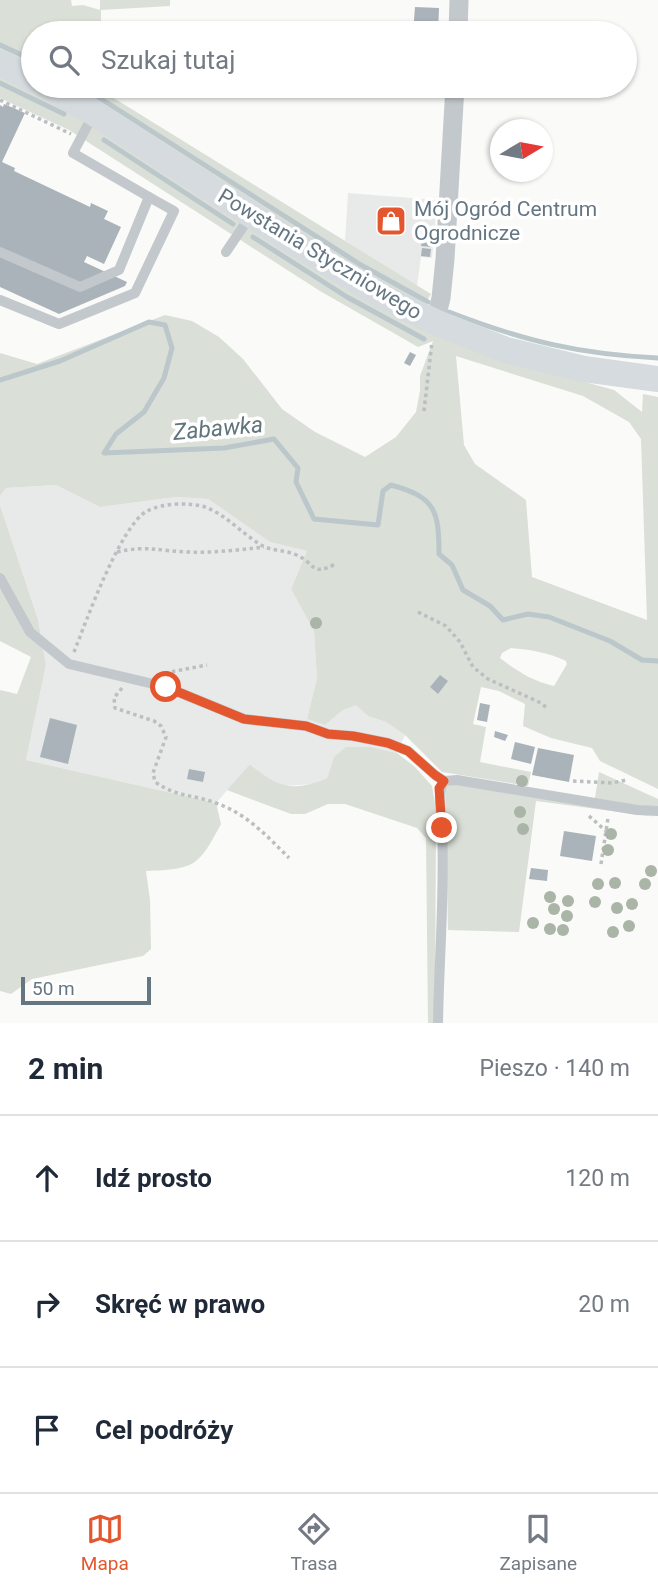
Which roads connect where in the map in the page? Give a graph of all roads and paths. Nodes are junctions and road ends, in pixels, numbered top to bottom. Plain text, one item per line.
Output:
1 (460, 0) edge
2 (459, 21) edge
3 (0, 64) edge
4 (21, 74) edge
5 (67, 98) edge
6 (454, 98) edge
7 (0, 100) edge
8 (94, 113) junction
9 (80, 138) junction
10 (149, 197) junction
11 (251, 215) junction
12 (0, 252) edge
13 (226, 252) dead end
14 (0, 300) edge
15 (435, 322) junction
16 (658, 379) edge
17 (424, 411) dead end
18 (264, 547) junction
19 (117, 552) junction
20 (335, 564) dead end
21 (0, 578) edge
22 (418, 611) dead end
23 (69, 664) junction
24 (207, 665) dead end
25 (137, 681) junction
26 (548, 709) dead end
27 (626, 780) dead end
28 (444, 781) junction
29 (573, 781) dead end
30 (610, 805) junction
31 (658, 811) edge
32 (584, 812) dead end
33 (606, 831) junction
34 (289, 858) dead end
35 (601, 864) dead end
36 (438, 1023) edge

1 - 2 street
3 - 4 main road
5 - 8 main road, Powstania Styczniowego
6 - 15 street
7 - 9 path
8 - 9 lane
8 - 11 main road, Powstania Styczniowego
9 - 10 lane
10 - 12 lane
10 - 14 lane
11 - 13 lane
11 - 15 main road, Powstania Styczniowego
15 - 16 main road, Powstania Styczniowego
15 - 17 path
18 - 19 path
18 - 19 path
18 - 20 path
19 - 23 path
21 - 23 lane
22 - 26 path
23 - 25 lane
24 - 25 path
25 - 28 lane
25 - 34 path
27 - 29 path
28 - 30 lane
28 - 36 lane
30 - 31 lane
30 - 33 path
32 - 33 path
33 - 35 path

